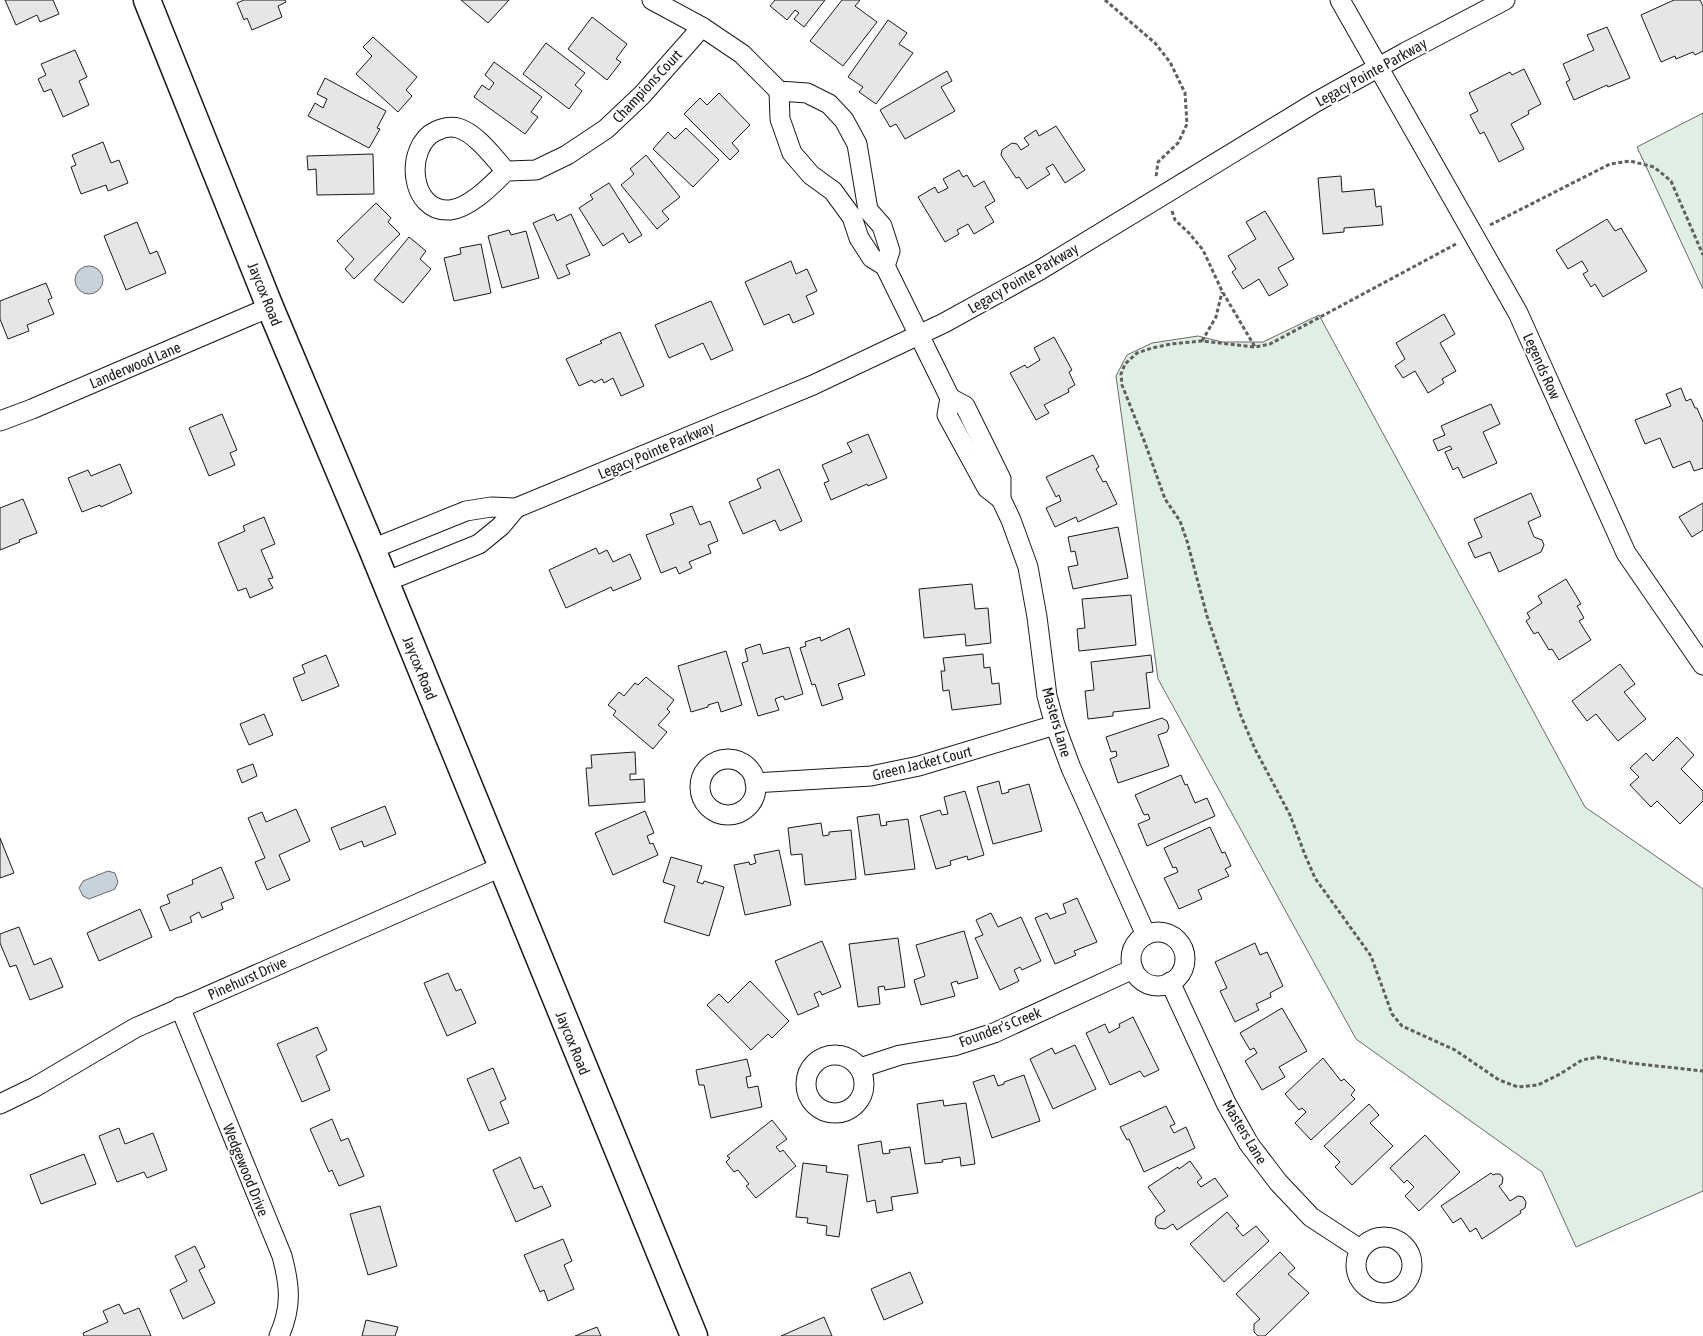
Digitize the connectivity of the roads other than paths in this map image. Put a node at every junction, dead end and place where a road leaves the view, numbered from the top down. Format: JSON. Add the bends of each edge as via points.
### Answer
{"nodes":[{"id":1,"x":147,"y":0,"type":"edge"},
{"id":2,"x":652,"y":0,"type":"edge"},
{"id":3,"x":1340,"y":0,"type":"edge"},
{"id":4,"x":1505,"y":0,"type":"edge"},
{"id":5,"x":702,"y":27,"type":"junction"},
{"id":6,"x":1379,"y":67,"type":"junction"},
{"id":7,"x":779,"y":91,"type":"junction"},
{"id":8,"x":506,"y":171,"type":"junction"},
{"id":9,"x":860,"y":214,"type":"junction"},
{"id":10,"x":885,"y":266,"type":"junction"},
{"id":11,"x":270,"y":306,"type":"junction"},
{"id":12,"x":919,"y":336,"type":"junction"},
{"id":13,"x":0,"y":421,"type":"edge"},
{"id":14,"x":516,"y":508,"type":"junction"},
{"id":15,"x":372,"y":549,"type":"junction"},
{"id":16,"x":385,"y":582,"type":"junction"},
{"id":17,"x":1703,"y":665,"type":"edge"},
{"id":18,"x":1055,"y":725,"type":"junction"},
{"id":19,"x":755,"y":783,"type":"dead end"},
{"id":20,"x":501,"y":867,"type":"junction"},
{"id":21,"x":1146,"y":935,"type":"junction"},
{"id":22,"x":1133,"y":969,"type":"junction"},
{"id":23,"x":1170,"y":982,"type":"junction"},
{"id":24,"x":180,"y":1007,"type":"junction"},
{"id":25,"x":860,"y":1068,"type":"dead end"},
{"id":26,"x":0,"y":1104,"type":"edge"},
{"id":27,"x":1360,"y":1249,"type":"dead end"},
{"id":28,"x":279,"y":1336,"type":"edge"},
{"id":29,"x":694,"y":1336,"type":"edge"}],
"edges":[{"from":1,"to":11,"type":"street","name":"Jaycox Road"},
{"from":2,"to":5,"type":"street"},
{"from":3,"to":6,"type":"street","name":"Legends Row"},
{"from":4,"to":6,"type":"street","name":"Legacy Pointe Parkway"},
{"from":5,"to":7,"type":"street","via":[[742,54]]},
{"from":5,"to":8,"type":"street","name":"Champions Court","via":[[642,95],[606,129],[567,155],[536,170]]},
{"from":6,"to":12,"type":"street","name":"Legacy Pointe Parkway","via":[[1040,270]]},
{"from":6,"to":17,"type":"street","name":"Legends Row","via":[[1518,313],[1626,553]]},
{"from":7,"to":9,"type":"street","via":[[780,118],[792,152],[811,175]]},
{"from":7,"to":9,"type":"street","via":[[807,93],[828,104],[844,120],[857,144]]},
{"from":8,"to":8,"type":"street","via":[[482,145],[458,127],[442,128],[428,135],[415,160],[414,174],[426,200],[438,208],[451,210],[482,194]]},
{"from":9,"to":10,"type":"street","via":[[859,238],[872,258]]},
{"from":9,"to":10,"type":"street","via":[[882,226],[890,251]]},
{"from":10,"to":12,"type":"street","name":"Masters Lane"},
{"from":11,"to":13,"type":"street","name":"Landerwood Lane"},
{"from":11,"to":15,"type":"street","name":"Jaycox Road"},
{"from":12,"to":14,"type":"street","name":"Legacy Pointe Parkway","via":[[813,385]]},
{"from":12,"to":18,"type":"street","name":"Masters Lane","via":[[950,398],[965,406],[975,446],[1001,479],[1001,499],[1012,520],[1028,568],[1047,696]]},
{"from":14,"to":15,"type":"street","name":"Legacy Pointe Parkway","via":[[466,511]]},
{"from":14,"to":16,"type":"street","name":"Legacy Pointe Parkway","via":[[502,526],[479,544]]},
{"from":15,"to":16,"type":"street","name":"Jaycox Road"},
{"from":16,"to":20,"type":"street","name":"Jaycox Road"},
{"from":18,"to":19,"type":"street","name":"Green Jacket Court","via":[[919,766],[872,776]]},
{"from":18,"to":21,"type":"street","name":"Masters Lane"},
{"from":20,"to":24,"type":"street","name":"Pinehurst Drive"},
{"from":20,"to":29,"type":"street","name":"Jaycox Road"},
{"from":21,"to":22,"type":"street","via":[[1134,946]]},
{"from":21,"to":23,"type":"street","via":[[1164,933],[1180,942],[1185,960],[1183,969]]},
{"from":22,"to":23,"type":"street","via":[[1145,982],[1153,985],[1162,986]]},
{"from":22,"to":25,"type":"street","name":"Founder's Creek","via":[[994,1033]]},
{"from":23,"to":27,"type":"street","name":"Masters Lane","via":[[1226,1103],[1249,1144],[1311,1217]]},
{"from":24,"to":26,"type":"street","name":"Pinehurst Drive","via":[[135,1028]]},
{"from":24,"to":28,"type":"street","name":"Wedgewood Drive","via":[[282,1256],[289,1297],[285,1323]]}]}
